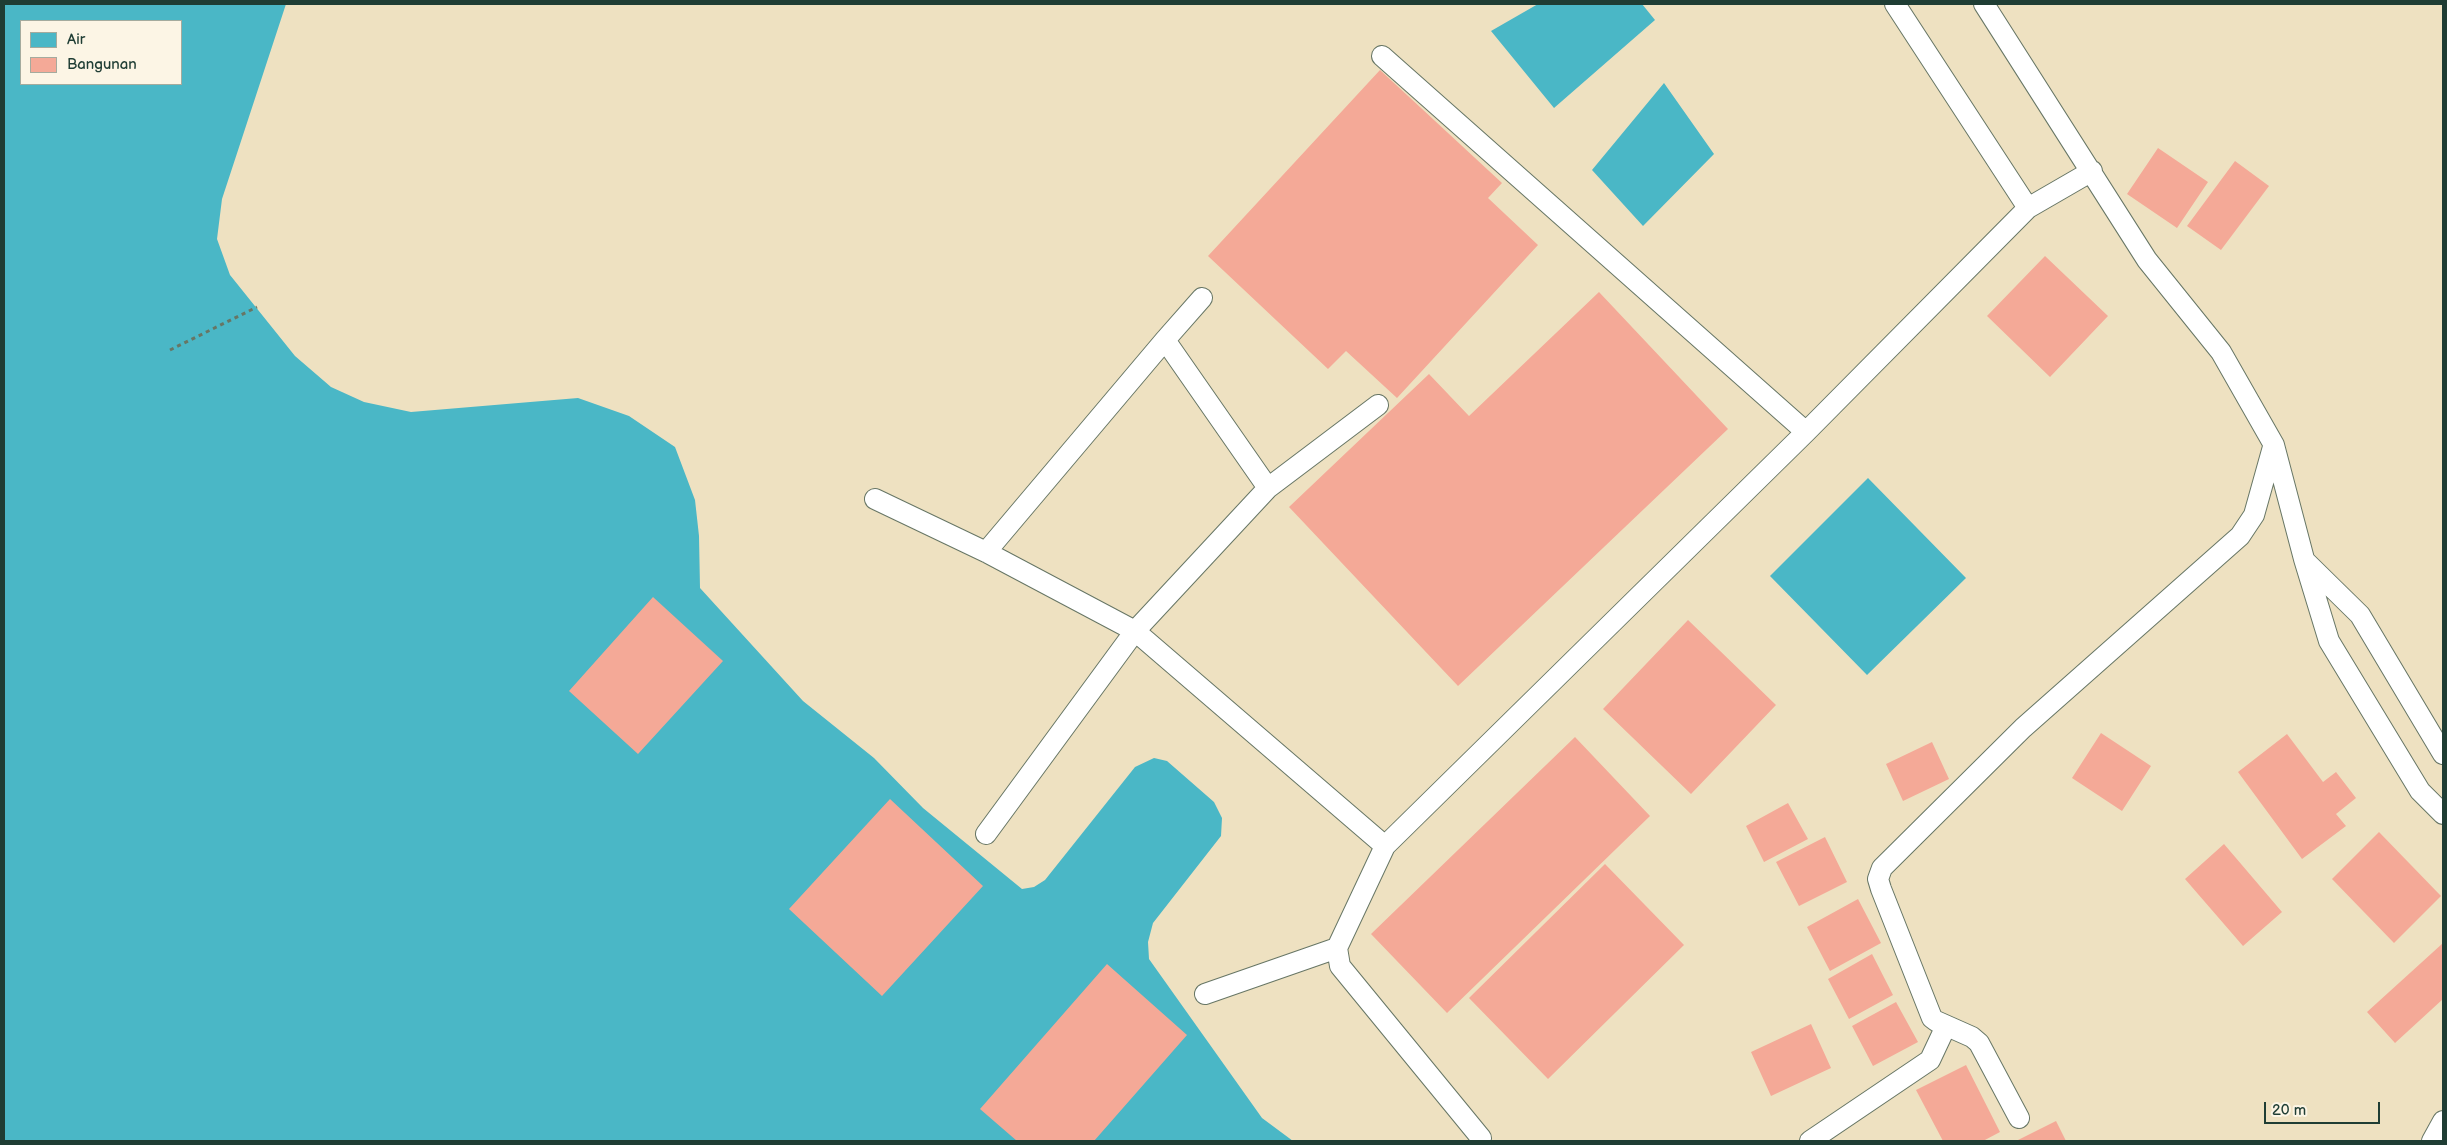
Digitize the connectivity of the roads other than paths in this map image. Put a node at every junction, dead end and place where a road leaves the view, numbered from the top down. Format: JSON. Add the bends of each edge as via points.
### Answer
{"nodes":[{"id":1,"x":1895,"y":4,"type":"edge"},
{"id":2,"x":1984,"y":4,"type":"edge"},
{"id":3,"x":1382,"y":56,"type":"dead end"},
{"id":4,"x":2092,"y":171,"type":"junction"},
{"id":5,"x":2028,"y":208,"type":"junction"},
{"id":6,"x":1202,"y":298,"type":"dead end"},
{"id":7,"x":1165,"y":340,"type":"junction"},
{"id":8,"x":1378,"y":405,"type":"dead end"},
{"id":9,"x":1806,"y":432,"type":"junction"},
{"id":10,"x":2274,"y":445,"type":"junction"},
{"id":11,"x":1268,"y":488,"type":"junction"},
{"id":12,"x":875,"y":499,"type":"dead end"},
{"id":13,"x":986,"y":552,"type":"junction"},
{"id":14,"x":2304,"y":559,"type":"junction"},
{"id":15,"x":1135,"y":631,"type":"junction"},
{"id":16,"x":2443,"y":754,"type":"edge"},
{"id":17,"x":2443,"y":814,"type":"edge"},
{"id":18,"x":986,"y":834,"type":"dead end"},
{"id":19,"x":1385,"y":846,"type":"junction"},
{"id":20,"x":1336,"y":948,"type":"junction"},
{"id":21,"x":1205,"y":994,"type":"dead end"},
{"id":22,"x":1946,"y":1026,"type":"junction"},
{"id":23,"x":2019,"y":1118,"type":"dead end"},
{"id":24,"x":2443,"y":1121,"type":"edge"},
{"id":25,"x":1481,"y":1138,"type":"dead end"},
{"id":26,"x":1810,"y":1141,"type":"edge"},
{"id":27,"x":2432,"y":1141,"type":"edge"}],
"edges":[{"from":1,"to":5,"type":"lane"},
{"from":2,"to":4,"type":"lane"},
{"from":3,"to":9,"type":"lane"},
{"from":4,"to":5,"type":"lane"},
{"from":4,"to":10,"type":"lane","via":[[2147,260],[2221,352]]},
{"from":5,"to":9,"type":"lane"},
{"from":6,"to":7,"type":"lane"},
{"from":7,"to":11,"type":"lane"},
{"from":7,"to":13,"type":"lane"},
{"from":8,"to":11,"type":"lane"},
{"from":9,"to":19,"type":"lane"},
{"from":10,"to":14,"type":"lane"},
{"from":10,"to":22,"type":"lane","via":[[2254,516],[2240,536],[2023,728],[1882,868],[1878,879],[1881,889],[1932,1018]]},
{"from":11,"to":15,"type":"lane"},
{"from":12,"to":13,"type":"lane"},
{"from":13,"to":15,"type":"lane"},
{"from":14,"to":16,"type":"lane","via":[[2360,615]]},
{"from":14,"to":17,"type":"lane","via":[[2329,641],[2420,791]]},
{"from":15,"to":18,"type":"lane"},
{"from":15,"to":19,"type":"lane"},
{"from":19,"to":20,"type":"lane"},
{"from":20,"to":21,"type":"lane"},
{"from":20,"to":25,"type":"lane","via":[[1340,966]]},
{"from":22,"to":23,"type":"lane","via":[[1979,1043]]},
{"from":22,"to":26,"type":"lane","via":[[1930,1060]]},
{"from":24,"to":27,"type":"lane"}]}
